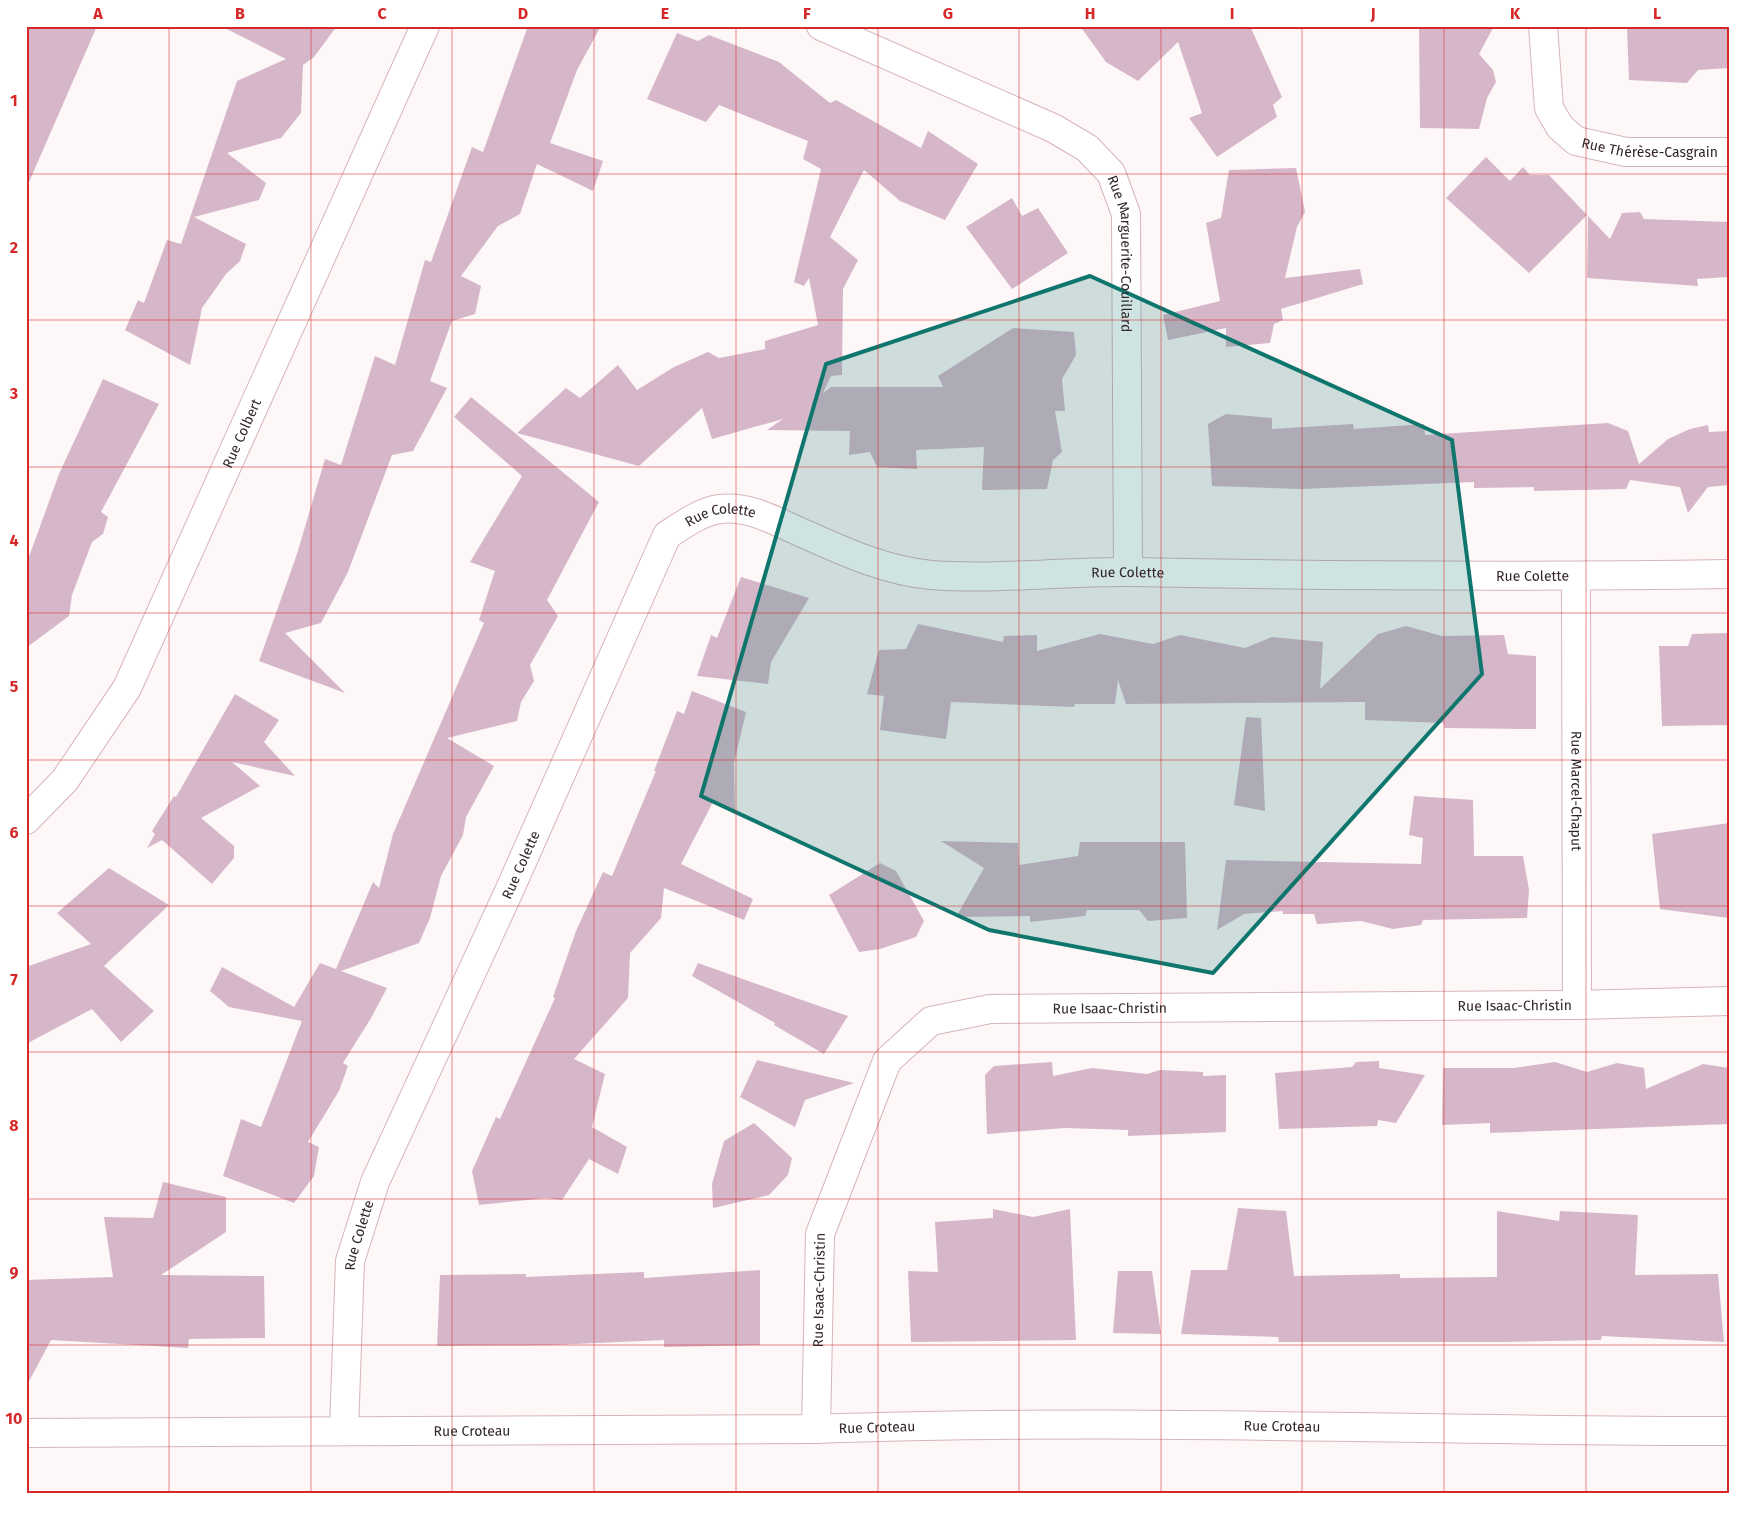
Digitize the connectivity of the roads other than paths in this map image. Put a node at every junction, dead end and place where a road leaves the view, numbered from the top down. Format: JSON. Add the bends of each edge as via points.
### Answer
{"nodes":[{"id":1,"x":425,"y":26,"type":"edge"},
{"id":2,"x":822,"y":26,"type":"edge"},
{"id":3,"x":1543,"y":26,"type":"edge"},
{"id":4,"x":1729,"y":152,"type":"edge"},
{"id":5,"x":1128,"y":572,"type":"junction"},
{"id":6,"x":1729,"y":574,"type":"edge"},
{"id":7,"x":1576,"y":576,"type":"junction"},
{"id":8,"x":26,"y":820,"type":"edge"},
{"id":9,"x":1729,"y":1001,"type":"edge"},
{"id":10,"x":1577,"y":1005,"type":"junction"},
{"id":11,"x":816,"y":1429,"type":"junction"},
{"id":12,"x":344,"y":1430,"type":"junction"},
{"id":13,"x":1729,"y":1431,"type":"edge"},
{"id":14,"x":26,"y":1433,"type":"edge"}],
"edges":[{"from":1,"to":8,"type":"street","name":"Rue Colbert","via":[[126,688],[66,780]]},
{"from":2,"to":5,"type":"street","name":"Rue Marguerite-Couillard","via":[[1054,128],[1087,148],[1111,173],[1126,214]]},
{"from":3,"to":4,"type":"street","name":"Rue Thérèse-Casgrain","via":[[1549,108],[1560,127],[1576,141],[1626,152]]},
{"from":5,"to":7,"type":"street","name":"Rue Colette"},
{"from":5,"to":12,"type":"street","name":"Rue Colette","via":[[1046,576],[940,575],[890,569],[751,511],[719,509],[689,521],[667,535],[510,889],[375,1182],[350,1261]]},
{"from":6,"to":7,"type":"street","name":"Rue Colette"},
{"from":7,"to":10,"type":"street","name":"Rue Marcel-Chaput"},
{"from":9,"to":10,"type":"street","name":"Rue Isaac-Christin"},
{"from":10,"to":11,"type":"street","name":"Rue Isaac-Christin","via":[[990,1009],[931,1021],[887,1062],[820,1234]]},
{"from":11,"to":12,"type":"street","name":"Rue Croteau"},
{"from":11,"to":13,"type":"street","name":"Rue Croteau","via":[[1268,1426]]},
{"from":12,"to":14,"type":"street","name":"Rue Croteau"}]}
